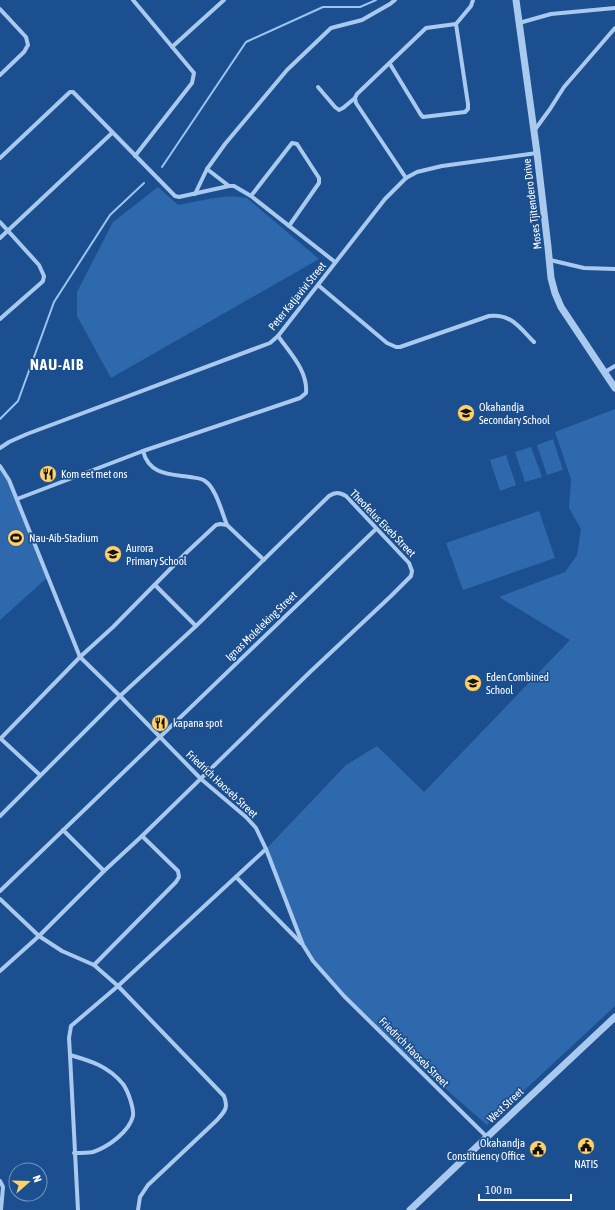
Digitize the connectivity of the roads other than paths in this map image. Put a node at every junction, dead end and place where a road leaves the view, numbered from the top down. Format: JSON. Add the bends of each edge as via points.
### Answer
{"nodes":[{"id":1,"x":224,"y":0,"type":"edge"},
{"id":2,"x":395,"y":0,"type":"edge"},
{"id":3,"x":472,"y":0,"type":"edge"},
{"id":4,"x":516,"y":0,"type":"edge"},
{"id":5,"x":137,"y":1,"type":"edge"},
{"id":6,"x":615,"y":8,"type":"edge"},
{"id":7,"x":0,"y":9,"type":"edge"},
{"id":8,"x":456,"y":24,"type":"junction"},
{"id":9,"x":519,"y":24,"type":"junction"},
{"id":10,"x":615,"y":28,"type":"edge"},
{"id":11,"x":172,"y":47,"type":"junction"},
{"id":12,"x":390,"y":64,"type":"junction"},
{"id":13,"x":0,"y":76,"type":"edge"},
{"id":14,"x":318,"y":87,"type":"dead end"},
{"id":15,"x":355,"y":98,"type":"junction"},
{"id":16,"x":534,"y":131,"type":"junction"},
{"id":17,"x":112,"y":133,"type":"junction"},
{"id":18,"x":537,"y":153,"type":"junction"},
{"id":19,"x":135,"y":156,"type":"junction"},
{"id":20,"x":1,"y":157,"type":"edge"},
{"id":21,"x":207,"y":169,"type":"junction"},
{"id":22,"x":406,"y":178,"type":"junction"},
{"id":23,"x":228,"y":186,"type":"junction"},
{"id":24,"x":195,"y":194,"type":"junction"},
{"id":25,"x":251,"y":196,"type":"junction"},
{"id":26,"x":0,"y":222,"type":"edge"},
{"id":27,"x":289,"y":226,"type":"junction"},
{"id":28,"x":8,"y":230,"type":"junction"},
{"id":29,"x":0,"y":238,"type":"edge"},
{"id":30,"x":550,"y":260,"type":"junction"},
{"id":31,"x":335,"y":262,"type":"junction"},
{"id":32,"x":615,"y":269,"type":"edge"},
{"id":33,"x":318,"y":285,"type":"junction"},
{"id":34,"x":0,"y":319,"type":"edge"},
{"id":35,"x":278,"y":336,"type":"junction"},
{"id":36,"x":534,"y":342,"type":"dead end"},
{"id":37,"x":615,"y":366,"type":"edge"},
{"id":38,"x":605,"y":372,"type":"junction"},
{"id":39,"x":615,"y":388,"type":"edge"},
{"id":40,"x":0,"y":448,"type":"edge"},
{"id":41,"x":143,"y":451,"type":"junction"},
{"id":42,"x":0,"y":466,"type":"edge"},
{"id":43,"x":17,"y":499,"type":"junction"},
{"id":44,"x":227,"y":525,"type":"junction"},
{"id":45,"x":376,"y":528,"type":"junction"},
{"id":46,"x":264,"y":560,"type":"junction"},
{"id":47,"x":155,"y":585,"type":"junction"},
{"id":48,"x":196,"y":626,"type":"junction"},
{"id":49,"x":80,"y":657,"type":"junction"},
{"id":50,"x":120,"y":696,"type":"junction"},
{"id":51,"x":159,"y":737,"type":"junction"},
{"id":52,"x":0,"y":739,"type":"edge"},
{"id":53,"x":40,"y":775,"type":"junction"},
{"id":54,"x":201,"y":779,"type":"junction"},
{"id":55,"x":0,"y":816,"type":"edge"},
{"id":56,"x":63,"y":830,"type":"junction"},
{"id":57,"x":142,"y":836,"type":"junction"},
{"id":58,"x":266,"y":849,"type":"junction"},
{"id":59,"x":104,"y":871,"type":"junction"},
{"id":60,"x":236,"y":877,"type":"junction"},
{"id":61,"x":0,"y":891,"type":"edge"},
{"id":62,"x":0,"y":899,"type":"edge"},
{"id":63,"x":39,"y":936,"type":"junction"},
{"id":64,"x":303,"y":945,"type":"junction"},
{"id":65,"x":94,"y":965,"type":"junction"},
{"id":66,"x":0,"y":971,"type":"edge"},
{"id":67,"x":118,"y":986,"type":"junction"},
{"id":68,"x":615,"y":1017,"type":"edge"},
{"id":69,"x":70,"y":1055,"type":"junction"},
{"id":70,"x":487,"y":1137,"type":"junction"},
{"id":71,"x":74,"y":1153,"type":"junction"},
{"id":72,"x":0,"y":1181,"type":"edge"},
{"id":73,"x":1,"y":1210,"type":"edge"},
{"id":74,"x":78,"y":1210,"type":"edge"},
{"id":75,"x":138,"y":1210,"type":"edge"},
{"id":76,"x":410,"y":1210,"type":"edge"}],
"edges":[{"from":1,"to":11,"type":"street"},
{"from":2,"to":21,"type":"street","via":[[362,20],[331,28],[287,70]]},
{"from":3,"to":8,"type":"street","via":[[471,6]]},
{"from":4,"to":9,"type":"street","name":"Moses Tjitendero Drive"},
{"from":5,"to":11,"type":"street"},
{"from":6,"to":9,"type":"street","via":[[551,14]]},
{"from":7,"to":13,"type":"street","via":[[26,37],[28,45]]},
{"from":8,"to":12,"type":"street","via":[[426,28]]},
{"from":8,"to":12,"type":"street","via":[[468,104],[465,112],[421,115]]},
{"from":9,"to":16,"type":"street","name":"Moses Tjitendero Drive"},
{"from":10,"to":16,"type":"street","via":[[564,87]]},
{"from":11,"to":19,"type":"street","via":[[194,73],[192,83]]},
{"from":12,"to":15,"type":"street"},
{"from":14,"to":15,"type":"street","via":[[339,110]]},
{"from":15,"to":22,"type":"street"},
{"from":16,"to":18,"type":"street","name":"Moses Tjitendero Drive"},
{"from":17,"to":19,"type":"street"},
{"from":17,"to":20,"type":"street","via":[[74,93],[70,92]]},
{"from":17,"to":28,"type":"street"},
{"from":18,"to":22,"type":"street","name":"Peter Katjavivi Street","via":[[442,166],[417,172]]},
{"from":18,"to":30,"type":"street","name":"Moses Tjitendero Drive"},
{"from":19,"to":24,"type":"street","via":[[175,196],[179,198]]},
{"from":21,"to":23,"type":"street"},
{"from":21,"to":24,"type":"street"},
{"from":22,"to":31,"type":"street","name":"Peter Katjavivi Street","via":[[385,198]]},
{"from":23,"to":24,"type":"street"},
{"from":23,"to":25,"type":"street","via":[[234,186]]},
{"from":25,"to":27,"type":"street"},
{"from":25,"to":27,"type":"street","via":[[292,143],[297,144],[320,180]]},
{"from":26,"to":28,"type":"street"},
{"from":27,"to":31,"type":"street"},
{"from":28,"to":29,"type":"street"},
{"from":28,"to":34,"type":"street","via":[[39,265],[44,276],[43,281]]},
{"from":30,"to":32,"type":"street","via":[[584,268]]},
{"from":30,"to":38,"type":"street","name":"Moses Tjitendero Drive","via":[[551,278],[561,307]]},
{"from":31,"to":33,"type":"street","name":"Peter Katjavivi Street"},
{"from":33,"to":35,"type":"street","name":"Peter Katjavivi Street"},
{"from":33,"to":36,"type":"street","via":[[396,347],[495,315],[515,322]]},
{"from":35,"to":40,"type":"street","name":"Peter Katjavivi Street","via":[[259,348],[27,434]]},
{"from":35,"to":41,"type":"street","via":[[304,375],[306,393],[300,398]]},
{"from":37,"to":38,"type":"street"},
{"from":38,"to":39,"type":"street","name":"Moses Tjitendero Drive"},
{"from":41,"to":43,"type":"street"},
{"from":41,"to":44,"type":"street","via":[[151,465],[162,473],[198,478],[209,485]]},
{"from":42,"to":43,"type":"street","name":"Friedrich Haoseb Street"},
{"from":43,"to":49,"type":"street","name":"Friedrich Haoseb Street"},
{"from":44,"to":46,"type":"street"},
{"from":44,"to":47,"type":"street","via":[[216,525]]},
{"from":45,"to":46,"type":"street","name":"Theofelus Eiseb Street","via":[[346,496],[340,492],[333,493]]},
{"from":45,"to":51,"type":"street","name":"Ignas Moleleking Street"},
{"from":45,"to":54,"type":"street","name":"Theofelus Eiseb Street","via":[[409,563],[411,576]]},
{"from":46,"to":48,"type":"street","name":"Theofelus Eiseb Street"},
{"from":47,"to":48,"type":"street"},
{"from":47,"to":49,"type":"street"},
{"from":48,"to":50,"type":"street","name":"Theofelus Eiseb Street"},
{"from":49,"to":50,"type":"street","name":"Friedrich Haoseb Street"},
{"from":49,"to":52,"type":"street"},
{"from":50,"to":51,"type":"street","name":"Friedrich Haoseb Street"},
{"from":50,"to":53,"type":"street","name":"Theofelus Eiseb Street"},
{"from":51,"to":54,"type":"street","name":"Friedrich Haoseb Street"},
{"from":51,"to":56,"type":"street","name":"Ignas Moleleking Street"},
{"from":52,"to":53,"type":"street"},
{"from":53,"to":55,"type":"street","name":"Theofelus Eiseb Street"},
{"from":54,"to":57,"type":"street"},
{"from":54,"to":58,"type":"street","name":"Friedrich Haoseb Street","via":[[246,817],[256,828]]},
{"from":56,"to":59,"type":"street"},
{"from":56,"to":61,"type":"street","name":"Ignas Moleleking Street"},
{"from":57,"to":59,"type":"street"},
{"from":57,"to":65,"type":"street","via":[[178,871],[179,876]]},
{"from":58,"to":60,"type":"street"},
{"from":58,"to":64,"type":"street","name":"Friedrich Haoseb Street"},
{"from":59,"to":63,"type":"street"},
{"from":60,"to":64,"type":"street"},
{"from":60,"to":67,"type":"street"},
{"from":62,"to":63,"type":"street"},
{"from":63,"to":65,"type":"street","via":[[62,951]]},
{"from":63,"to":66,"type":"street"},
{"from":64,"to":70,"type":"street","name":"Friedrich Haoseb Street","via":[[312,961],[344,996]]},
{"from":65,"to":67,"type":"street"},
{"from":67,"to":69,"type":"street","via":[[71,1026]]},
{"from":67,"to":75,"type":"street","via":[[224,1096],[227,1103],[226,1110],[216,1121],[148,1185],[140,1197]]},
{"from":68,"to":70,"type":"street","name":"West Street"},
{"from":69,"to":71,"type":"street"},
{"from":69,"to":71,"type":"street","via":[[96,1062],[115,1076],[124,1085],[131,1100],[133,1116],[126,1130],[108,1145],[92,1152]]},
{"from":70,"to":76,"type":"street","name":"West Street"},
{"from":71,"to":74,"type":"street"},
{"from":72,"to":73,"type":"street","via":[[3,1187]]}]}
